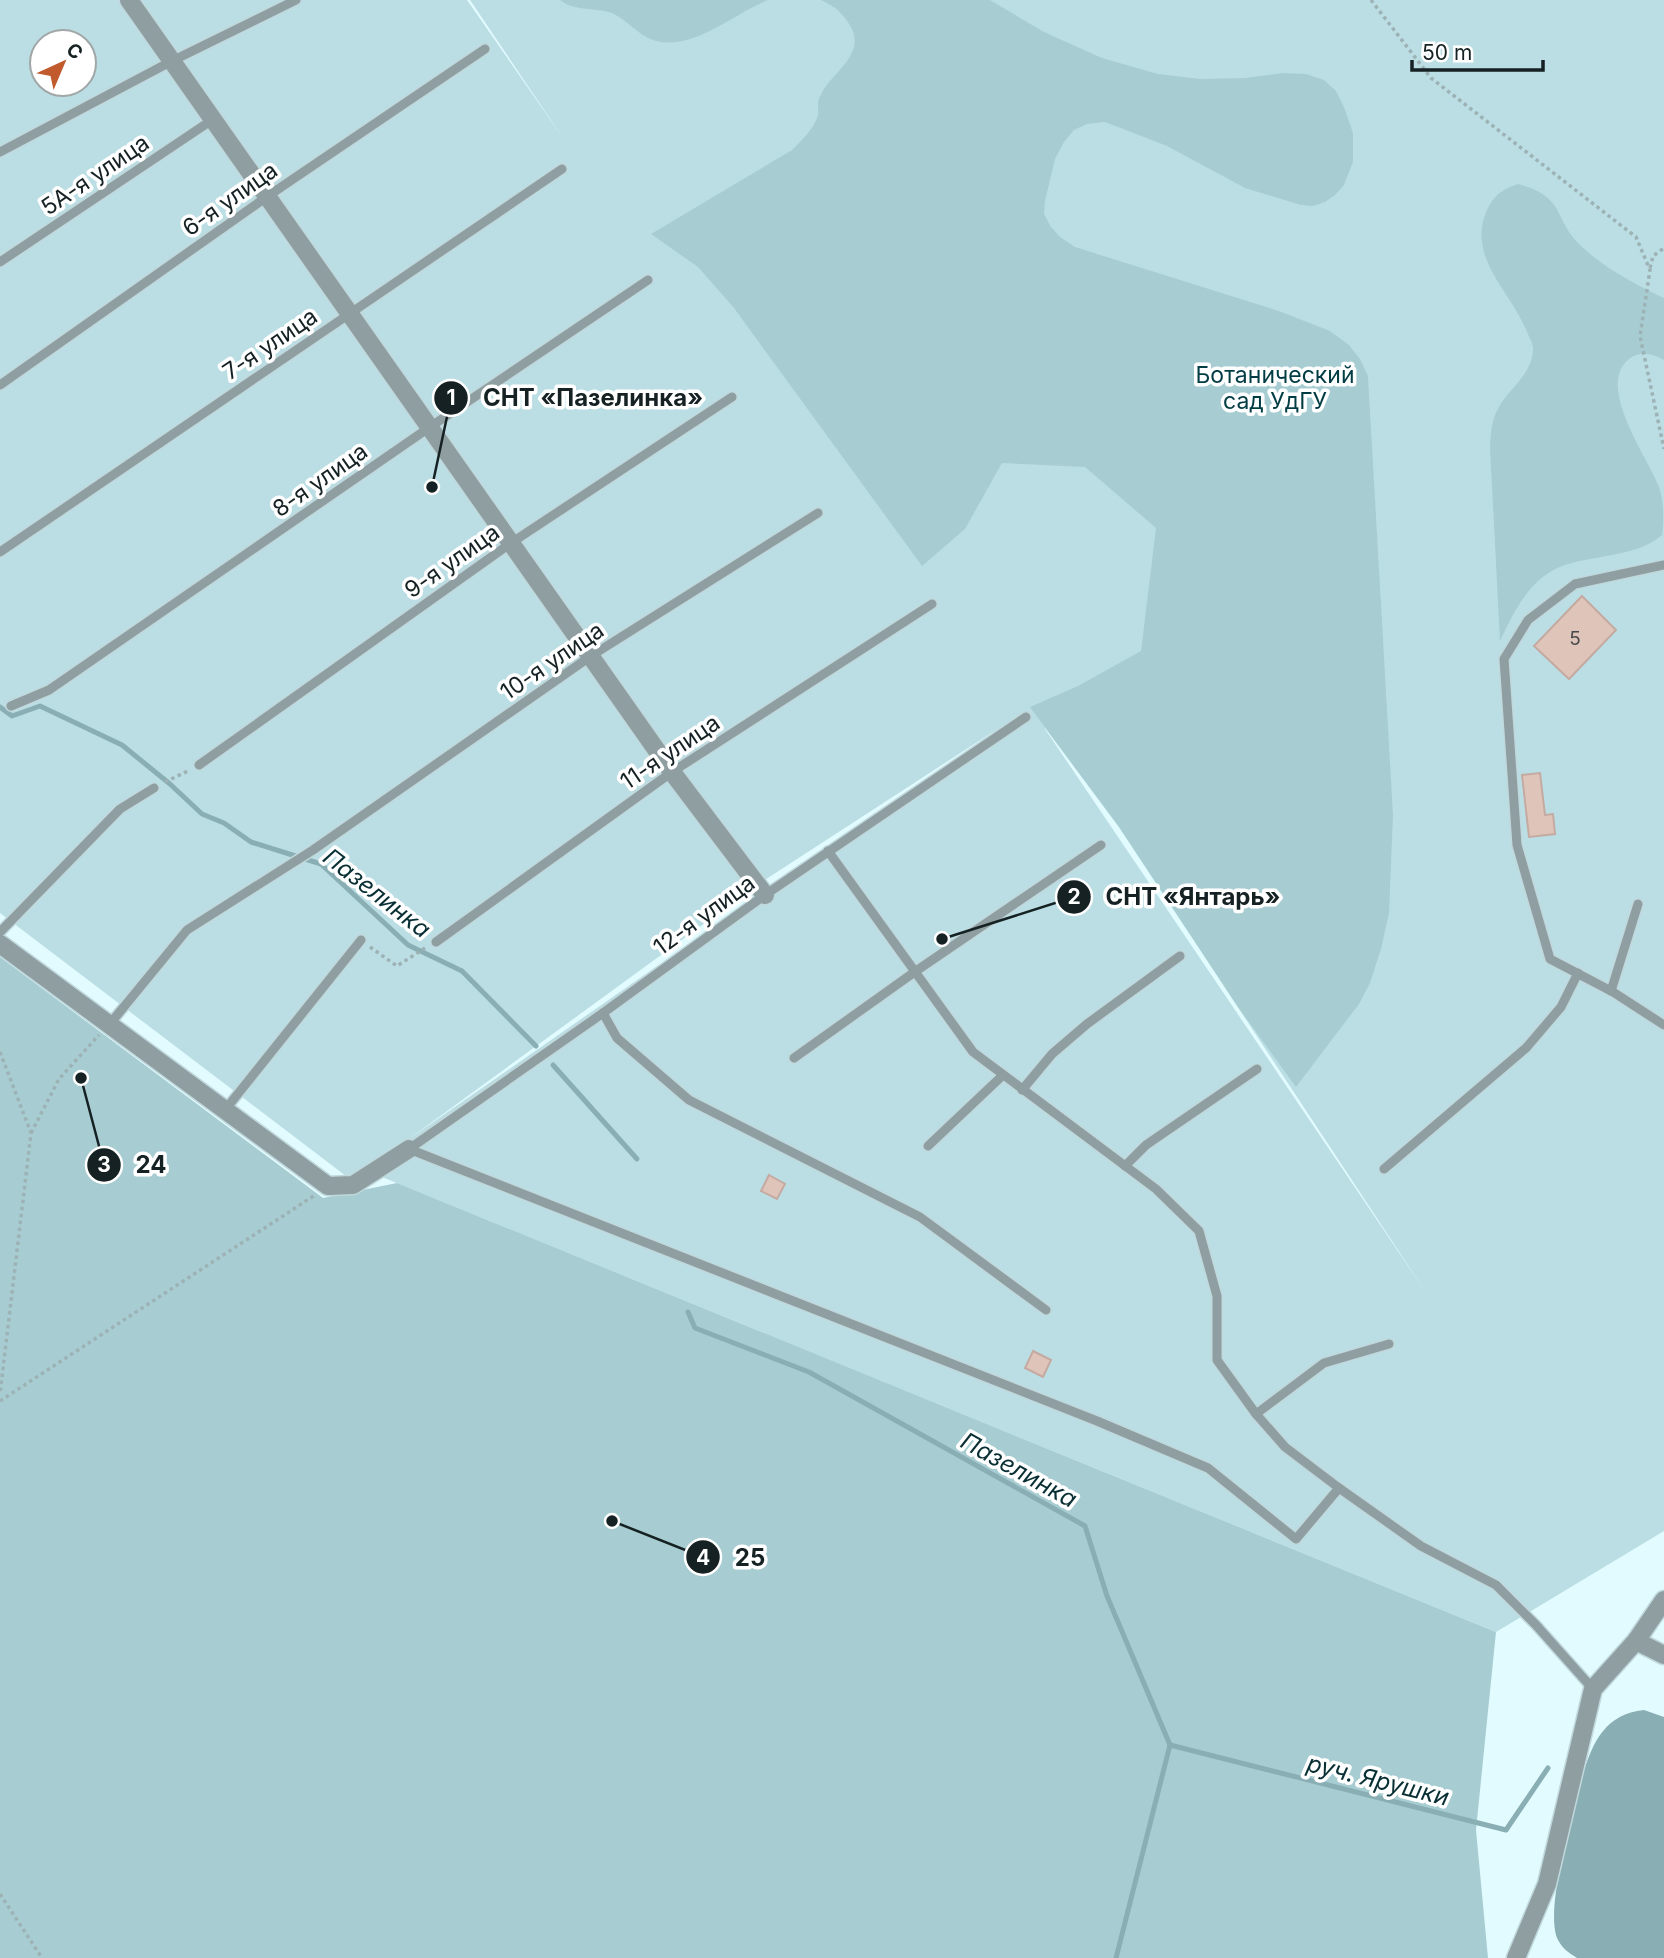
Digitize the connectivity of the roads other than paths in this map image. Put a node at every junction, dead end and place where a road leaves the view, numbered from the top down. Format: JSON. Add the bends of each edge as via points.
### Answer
{"nodes":[{"id":1,"x":129,"y":0,"type":"edge"},
{"id":2,"x":296,"y":0,"type":"edge"},
{"id":3,"x":485,"y":49,"type":"dead end"},
{"id":4,"x":172,"y":61,"type":"junction"},
{"id":5,"x":212,"y":120,"type":"junction"},
{"id":6,"x":0,"y":152,"type":"edge"},
{"id":7,"x":562,"y":169,"type":"dead end"},
{"id":8,"x":268,"y":196,"type":"junction"},
{"id":9,"x":0,"y":262,"type":"edge"},
{"id":10,"x":648,"y":280,"type":"dead end"},
{"id":11,"x":349,"y":313,"type":"junction"},
{"id":12,"x":0,"y":385,"type":"edge"},
{"id":13,"x":732,"y":397,"type":"dead end"},
{"id":14,"x":430,"y":427,"type":"junction"},
{"id":15,"x":818,"y":513,"type":"dead end"},
{"id":16,"x":511,"y":542,"type":"junction"},
{"id":17,"x":0,"y":552,"type":"edge"},
{"id":18,"x":1664,"y":565,"type":"edge"},
{"id":19,"x":932,"y":604,"type":"dead end"},
{"id":20,"x":591,"y":656,"type":"junction"},
{"id":21,"x":11,"y":706,"type":"dead end"},
{"id":22,"x":1026,"y":718,"type":"dead end"},
{"id":23,"x":199,"y":765,"type":"dead end"},
{"id":24,"x":672,"y":772,"type":"junction"},
{"id":25,"x":154,"y":788,"type":"dead end"},
{"id":26,"x":1101,"y":845,"type":"dead end"},
{"id":27,"x":828,"y":850,"type":"junction"},
{"id":28,"x":765,"y":895,"type":"junction"},
{"id":29,"x":1638,"y":904,"type":"dead end"},
{"id":30,"x":0,"y":932,"type":"edge"},
{"id":31,"x":361,"y":940,"type":"road end"},
{"id":32,"x":436,"y":942,"type":"dead end"},
{"id":33,"x":0,"y":944,"type":"edge"},
{"id":34,"x":1180,"y":956,"type":"dead end"},
{"id":35,"x":916,"y":971,"type":"junction"},
{"id":36,"x":1578,"y":973,"type":"junction"},
{"id":37,"x":1611,"y":991,"type":"junction"},
{"id":38,"x":603,"y":1013,"type":"junction"},
{"id":39,"x":1663,"y":1022,"type":"edge"},
{"id":40,"x":109,"y":1025,"type":"junction"},
{"id":41,"x":794,"y":1058,"type":"dead end"},
{"id":42,"x":1257,"y":1069,"type":"dead end"},
{"id":43,"x":1002,"y":1076,"type":"junction"},
{"id":44,"x":1022,"y":1090,"type":"junction"},
{"id":45,"x":225,"y":1110,"type":"junction"},
{"id":46,"x":928,"y":1146,"type":"dead end"},
{"id":47,"x":409,"y":1149,"type":"junction"},
{"id":48,"x":1125,"y":1166,"type":"junction"},
{"id":49,"x":1384,"y":1169,"type":"dead end"},
{"id":50,"x":1046,"y":1310,"type":"dead end"},
{"id":51,"x":1389,"y":1344,"type":"dead end"},
{"id":52,"x":1256,"y":1414,"type":"junction"},
{"id":53,"x":1339,"y":1488,"type":"junction"},
{"id":54,"x":1664,"y":1600,"type":"edge"},
{"id":55,"x":1636,"y":1641,"type":"junction"},
{"id":56,"x":1664,"y":1655,"type":"edge"},
{"id":57,"x":1594,"y":1689,"type":"junction"},
{"id":58,"x":1516,"y":1958,"type":"edge"}],
"edges":[{"from":1,"to":4,"type":"street"},
{"from":2,"to":4,"type":"lane"},
{"from":3,"to":8,"type":"lane","name":"6-я улица"},
{"from":4,"to":5,"type":"street"},
{"from":4,"to":6,"type":"lane"},
{"from":5,"to":8,"type":"street"},
{"from":5,"to":9,"type":"lane","name":"5А-я улица"},
{"from":7,"to":11,"type":"lane","name":"7-я улица"},
{"from":8,"to":11,"type":"street"},
{"from":8,"to":12,"type":"lane","name":"6-я улица"},
{"from":10,"to":14,"type":"lane","name":"8-я улица"},
{"from":11,"to":14,"type":"street"},
{"from":11,"to":17,"type":"lane","name":"7-я улица"},
{"from":13,"to":16,"type":"lane","name":"9-я улица"},
{"from":14,"to":16,"type":"street"},
{"from":14,"to":21,"type":"lane","name":"8-я улица","via":[[50,690]]},
{"from":15,"to":20,"type":"lane","name":"10-я улица"},
{"from":16,"to":20,"type":"street"},
{"from":16,"to":23,"type":"lane","name":"9-я улица"},
{"from":18,"to":36,"type":"lane","via":[[1575,583],[1528,620],[1504,659],[1517,845],[1550,959]]},
{"from":19,"to":24,"type":"lane","name":"11-я улица"},
{"from":20,"to":24,"type":"street"},
{"from":20,"to":40,"type":"lane","name":"10-я улица","via":[[313,850],[187,930]]},
{"from":22,"to":27,"type":"lane","name":"12-я улица"},
{"from":24,"to":28,"type":"street"},
{"from":24,"to":32,"type":"lane","name":"11-я улица"},
{"from":25,"to":30,"type":"lane","via":[[120,809]]},
{"from":26,"to":35,"type":"lane"},
{"from":27,"to":28,"type":"lane","name":"12-я улица"},
{"from":27,"to":35,"type":"lane"},
{"from":28,"to":38,"type":"lane","name":"12-я улица"},
{"from":29,"to":37,"type":"lane"},
{"from":31,"to":45,"type":"lane"},
{"from":33,"to":40,"type":"street"},
{"from":34,"to":44,"type":"lane","via":[[1078,1031]]},
{"from":35,"to":41,"type":"lane"},
{"from":35,"to":43,"type":"lane","via":[[973,1052]]},
{"from":36,"to":37,"type":"lane"},
{"from":36,"to":49,"type":"lane","via":[[1562,1007],[1526,1048]]},
{"from":37,"to":39,"type":"lane"},
{"from":38,"to":47,"type":"lane","name":"12-я улица"},
{"from":38,"to":50,"type":"lane","via":[[617,1038],[689,1100],[920,1217]]},
{"from":40,"to":45,"type":"street"},
{"from":42,"to":48,"type":"lane","via":[[1146,1145]]},
{"from":43,"to":44,"type":"lane"},
{"from":43,"to":46,"type":"lane"},
{"from":44,"to":48,"type":"lane"},
{"from":45,"to":47,"type":"street","via":[[328,1186],[353,1185]]},
{"from":47,"to":53,"type":"lane","via":[[1208,1468],[1296,1539]]},
{"from":48,"to":52,"type":"lane","via":[[1199,1231],[1217,1296],[1217,1360]]},
{"from":51,"to":52,"type":"lane","via":[[1324,1363]]},
{"from":52,"to":53,"type":"lane","via":[[1285,1447]]},
{"from":53,"to":57,"type":"lane","via":[[1421,1546],[1496,1585]]},
{"from":54,"to":55,"type":"street"},
{"from":55,"to":56,"type":"street"},
{"from":55,"to":57,"type":"street"},
{"from":57,"to":58,"type":"street","via":[[1546,1884]]}]}
